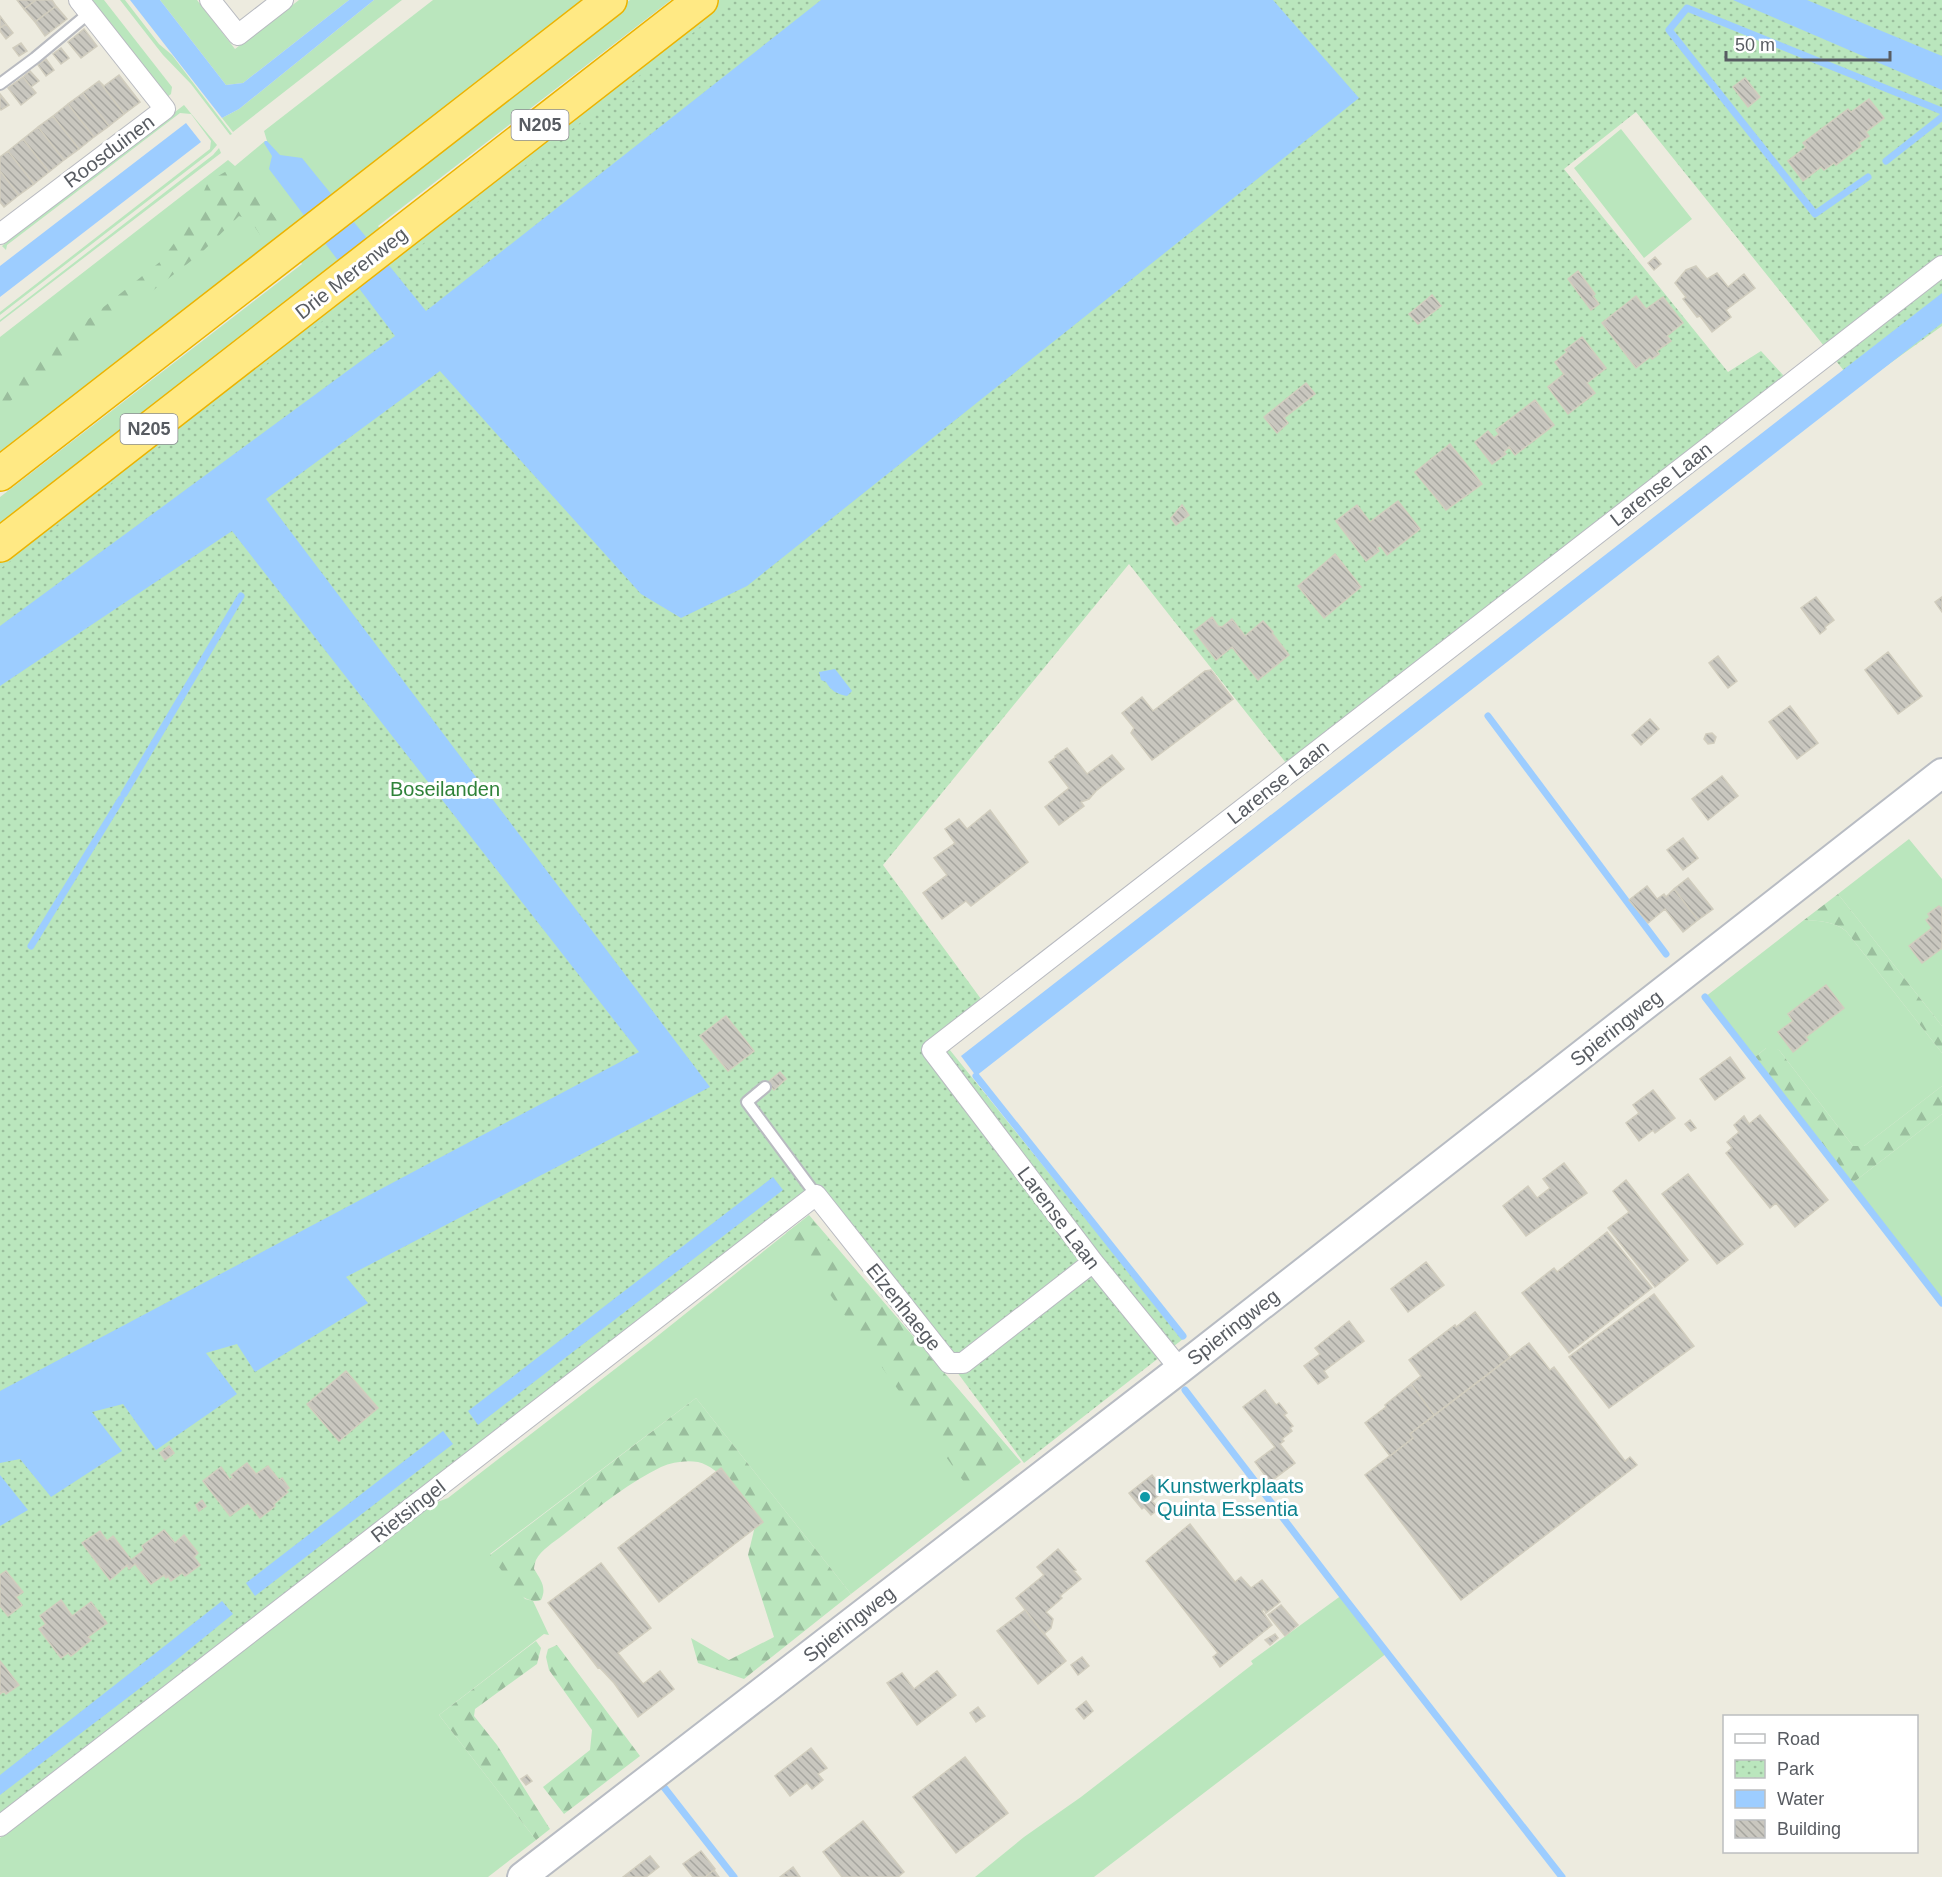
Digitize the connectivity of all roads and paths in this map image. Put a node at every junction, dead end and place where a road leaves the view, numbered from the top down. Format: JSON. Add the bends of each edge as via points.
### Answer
{"nodes":[{"id":1,"x":210,"y":0,"type":"edge"},
{"id":2,"x":283,"y":0,"type":"edge"},
{"id":3,"x":610,"y":0,"type":"edge"},
{"id":4,"x":701,"y":0,"type":"edge"},
{"id":5,"x":84,"y":7,"type":"edge"},
{"id":6,"x":0,"y":84,"type":"edge"},
{"id":7,"x":0,"y":234,"type":"edge"},
{"id":8,"x":1942,"y":266,"type":"edge"},
{"id":9,"x":0,"y":474,"type":"edge"},
{"id":10,"x":0,"y":545,"type":"edge"},
{"id":11,"x":1942,"y":773,"type":"edge"},
{"id":12,"x":765,"y":1087,"type":"dead end"},
{"id":13,"x":816,"y":1195,"type":"junction"},
{"id":14,"x":1093,"y":1262,"type":"junction"},
{"id":15,"x":1180,"y":1369,"type":"junction"},
{"id":16,"x":0,"y":1826,"type":"edge"},
{"id":17,"x":522,"y":1877,"type":"edge"}],
"edges":[{"from":1,"to":2,"type":"street","via":[[238,35]]},
{"from":3,"to":9,"type":"highway","number":"N205"},
{"from":4,"to":10,"type":"highway","name":"Drie Merenweg","number":"N205"},
{"from":5,"to":6,"type":"lane","via":[[35,58]]},
{"from":5,"to":7,"type":"street","name":"Roosduinen","via":[[165,109]]},
{"from":8,"to":14,"type":"street","name":"Larense Laan","via":[[932,1050]]},
{"from":11,"to":15,"type":"street","name":"Spieringweg"},
{"from":12,"to":13,"type":"lane","via":[[747,1102]]},
{"from":13,"to":14,"type":"street","name":"Elzenhaege","via":[[949,1363],[963,1363]]},
{"from":13,"to":16,"type":"street","name":"Rietsingel"},
{"from":14,"to":15,"type":"street","name":"Larense Laan"},
{"from":15,"to":17,"type":"street","name":"Spieringweg"}]}
